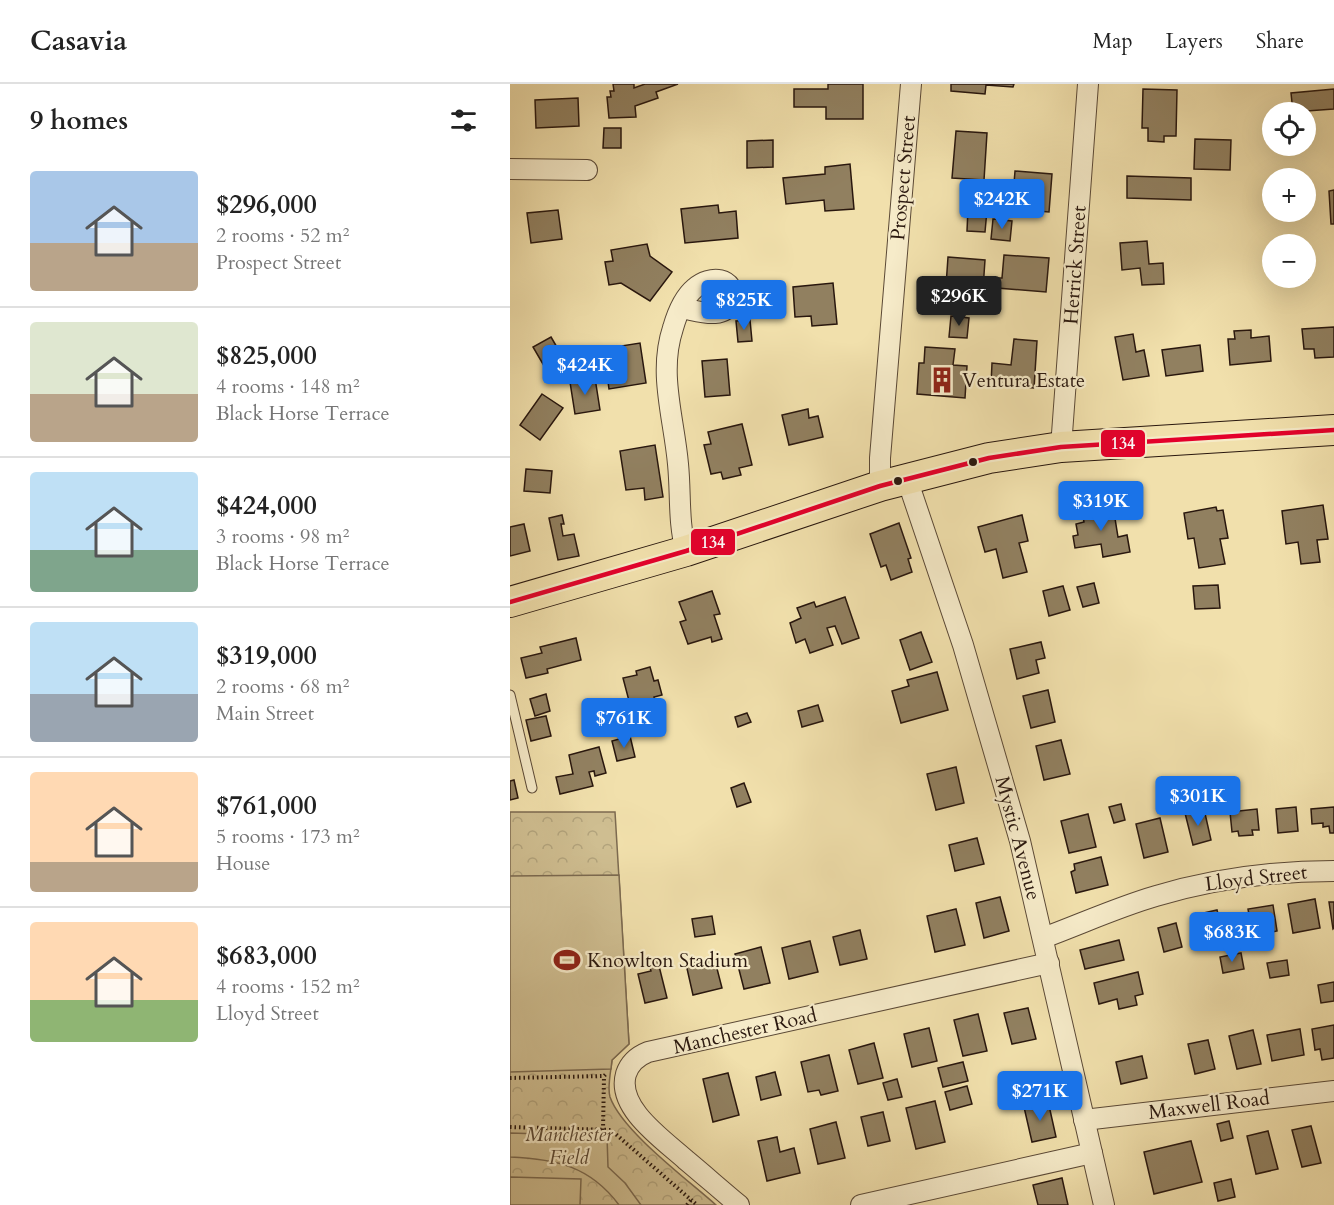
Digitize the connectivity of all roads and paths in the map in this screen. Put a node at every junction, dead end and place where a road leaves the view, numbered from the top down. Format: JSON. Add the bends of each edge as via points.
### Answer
{"nodes":[{"id":1,"x":911,"y":84,"type":"edge"},
{"id":2,"x":1088,"y":84,"type":"edge"},
{"id":3,"x":510,"y":169,"type":"edge"},
{"id":4,"x":587,"y":170,"type":"dead end"},
{"id":5,"x":681,"y":308,"type":"dead end"},
{"id":6,"x":1334,"y":430,"type":"edge"},
{"id":7,"x":1061,"y":447,"type":"junction"},
{"id":8,"x":893,"y":483,"type":"junction"},
{"id":9,"x":686,"y":551,"type":"junction"},
{"id":10,"x":510,"y":602,"type":"edge"},
{"id":11,"x":510,"y":695,"type":"edge"},
{"id":12,"x":532,"y":788,"type":"dead end"},
{"id":13,"x":1334,"y":871,"type":"edge"},
{"id":14,"x":1043,"y":938,"type":"junction"},
{"id":15,"x":1049,"y":963,"type":"junction"},
{"id":16,"x":626,"y":1075,"type":"junction"},
{"id":17,"x":604,"y":1076,"type":"junction"},
{"id":18,"x":510,"y":1078,"type":"edge"},
{"id":19,"x":1334,"y":1090,"type":"edge"},
{"id":20,"x":1084,"y":1120,"type":"junction"},
{"id":21,"x":510,"y":1127,"type":"edge"},
{"id":22,"x":603,"y":1130,"type":"junction"},
{"id":23,"x":1092,"y":1153,"type":"junction"},
{"id":24,"x":691,"y":1200,"type":"junction"},
{"id":25,"x":687,"y":1205,"type":"edge"},
{"id":26,"x":697,"y":1205,"type":"edge"},
{"id":27,"x":739,"y":1205,"type":"edge"},
{"id":28,"x":861,"y":1205,"type":"edge"},
{"id":29,"x":1104,"y":1205,"type":"edge"}],
"edges":[{"from":1,"to":8,"type":"street","name":"Prospect Street","via":[[880,458]]},
{"from":2,"to":7,"type":"street","name":"Herrick Street"},
{"from":3,"to":4,"type":"street"},
{"from":5,"to":9,"type":"street","via":[[668,346],[666,388]]},
{"from":6,"to":7,"type":"main road"},
{"from":7,"to":8,"type":"main road","via":[[989,458]]},
{"from":8,"to":9,"type":"main road"},
{"from":8,"to":14,"type":"street","name":"Mystic Avenue","via":[[970,668],[1023,851]]},
{"from":9,"to":10,"type":"main road"},
{"from":11,"to":12,"type":"lane"},
{"from":13,"to":14,"type":"street","name":"Lloyd Street","via":[[1271,874],[1190,887]]},
{"from":14,"to":15,"type":"street","name":"Mystic Avenue"},
{"from":15,"to":16,"type":"street","name":"Manchester Road","via":[[648,1052],[636,1058]]},
{"from":15,"to":20,"type":"street","name":"Mystic Avenue"},
{"from":16,"to":17,"type":"path","via":[[606,1072]]},
{"from":16,"to":27,"type":"street","via":[[624,1089],[642,1119]]},
{"from":17,"to":18,"type":"path"},
{"from":17,"to":22,"type":"path"},
{"from":19,"to":20,"type":"street","name":"Maxwell Road"},
{"from":20,"to":23,"type":"street","name":"Mystic Avenue"},
{"from":21,"to":22,"type":"path"},
{"from":22,"to":24,"type":"path","via":[[611,1130]]},
{"from":23,"to":28,"type":"street"},
{"from":23,"to":29,"type":"street","name":"Mystic Avenue"},
{"from":24,"to":25,"type":"path"},
{"from":24,"to":26,"type":"path"}]}
